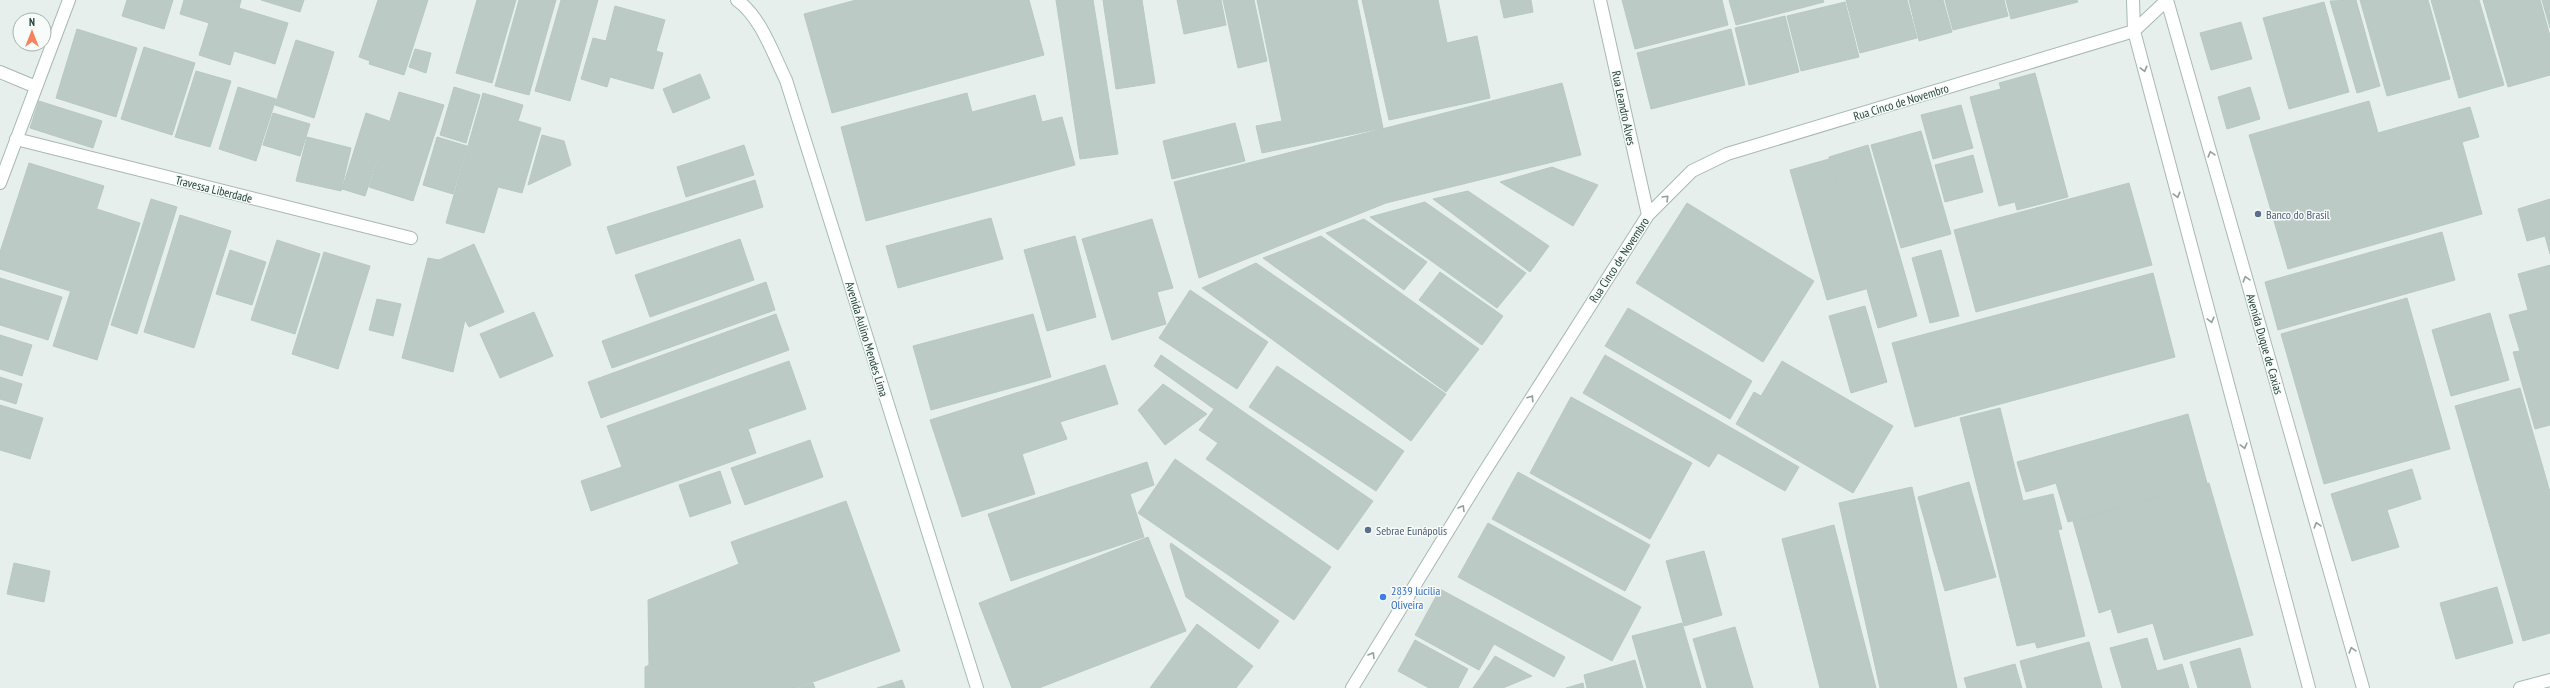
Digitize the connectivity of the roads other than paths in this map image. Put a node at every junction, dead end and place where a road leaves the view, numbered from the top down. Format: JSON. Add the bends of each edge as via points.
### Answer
{"nodes":[{"id":1,"x":69,"y":0,"type":"edge"},
{"id":2,"x":737,"y":0,"type":"edge"},
{"id":3,"x":1600,"y":0,"type":"edge"},
{"id":4,"x":2133,"y":0,"type":"edge"},
{"id":5,"x":2167,"y":0,"type":"edge"},
{"id":6,"x":2134,"y":32,"type":"junction"},
{"id":7,"x":0,"y":72,"type":"edge"},
{"id":8,"x":36,"y":87,"type":"junction"},
{"id":9,"x":16,"y":139,"type":"junction"},
{"id":10,"x":0,"y":183,"type":"edge"},
{"id":11,"x":1648,"y":215,"type":"junction"},
{"id":12,"x":412,"y":238,"type":"dead end"},
{"id":13,"x":2550,"y":680,"type":"edge"},
{"id":14,"x":977,"y":688,"type":"edge"},
{"id":15,"x":1352,"y":688,"type":"edge"},
{"id":16,"x":2309,"y":688,"type":"edge"},
{"id":17,"x":2363,"y":688,"type":"edge"},
{"id":18,"x":2520,"y":688,"type":"edge"}],
"edges":[{"from":1,"to":8,"type":"street"},
{"from":2,"to":14,"type":"street","name":"Avenida Aulino Mendes Lima","via":[[745,6],[759,27],[786,80]]},
{"from":3,"to":11,"type":"street","name":"Rua Leandro Alves"},
{"from":4,"to":6,"type":"street"},
{"from":5,"to":6,"type":"street","name":"Rua Cinco de Novembro"},
{"from":17,"to":5,"type":"street","name":"Avenida Duque de Caxias","one_way":true},
{"from":11,"to":6,"type":"street","name":"Rua Cinco de Novembro","one_way":true,"via":[[1692,171],[1727,154]]},
{"from":6,"to":16,"type":"street","one_way":true},
{"from":7,"to":8,"type":"street"},
{"from":8,"to":9,"type":"street"},
{"from":9,"to":10,"type":"street"},
{"from":9,"to":12,"type":"street","name":"Travessa Liberdade"},
{"from":15,"to":11,"type":"street","name":"Rua Cinco de Novembro","one_way":true,"via":[[1481,477]]},
{"from":13,"to":18,"type":"street"}]}
